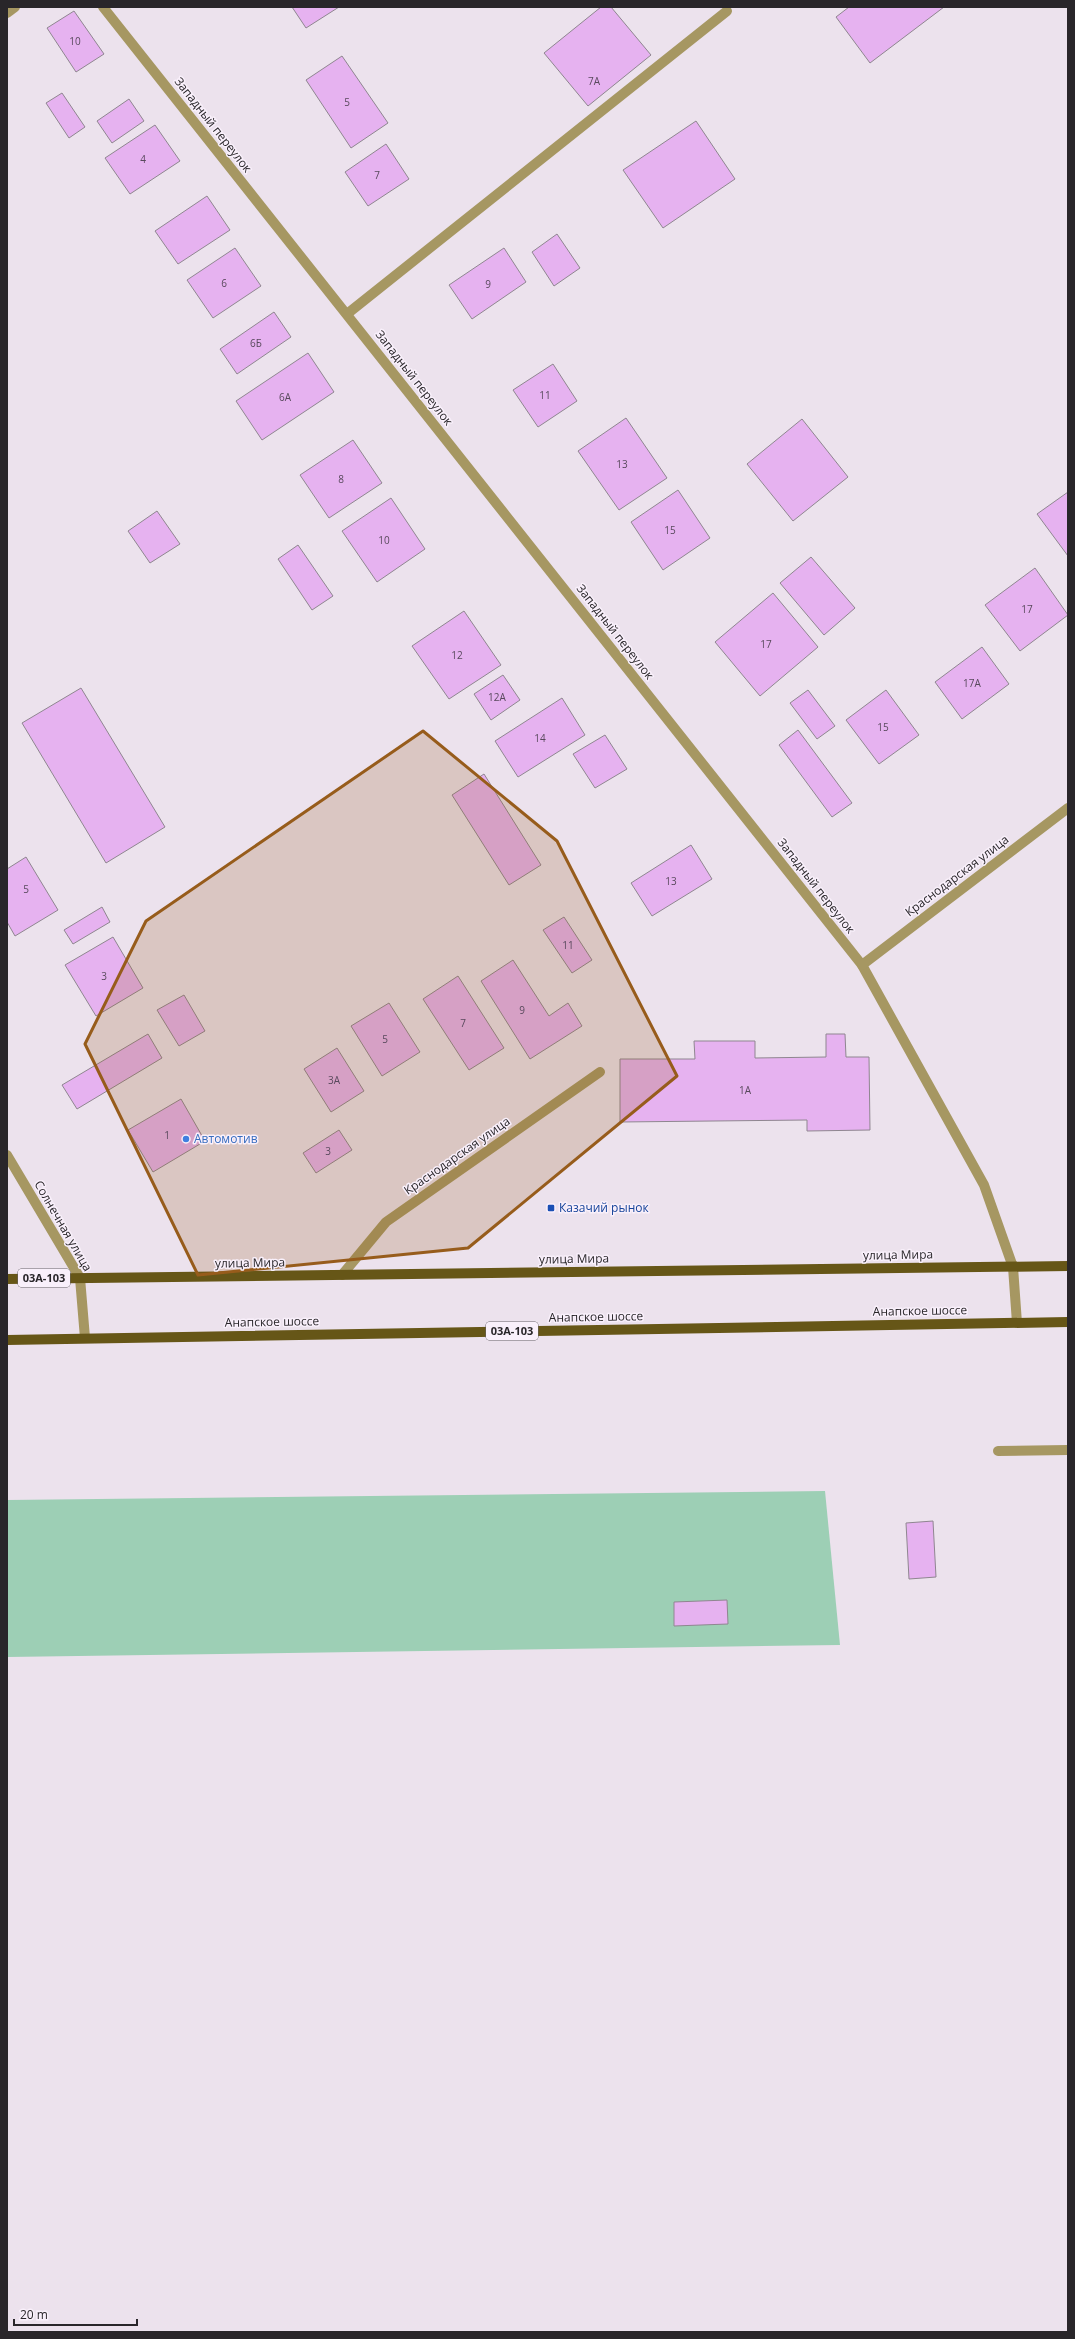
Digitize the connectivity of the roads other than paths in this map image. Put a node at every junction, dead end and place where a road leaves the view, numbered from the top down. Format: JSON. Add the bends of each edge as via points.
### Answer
{"nodes":[{"id":1,"x":15,"y":7,"type":"edge"},
{"id":2,"x":103,"y":7,"type":"edge"},
{"id":3,"x":727,"y":11,"type":"dead end"},
{"id":4,"x":7,"y":12,"type":"edge"},
{"id":5,"x":346,"y":314,"type":"junction"},
{"id":6,"x":1068,"y":808,"type":"edge"},
{"id":7,"x":862,"y":964,"type":"junction"},
{"id":8,"x":600,"y":1072,"type":"dead end"},
{"id":9,"x":7,"y":1155,"type":"edge"},
{"id":10,"x":1068,"y":1266,"type":"edge"},
{"id":11,"x":1013,"y":1267,"type":"junction"},
{"id":12,"x":342,"y":1275,"type":"junction"},
{"id":13,"x":7,"y":1278,"type":"edge"},
{"id":14,"x":80,"y":1278,"type":"junction"},
{"id":15,"x":1068,"y":1322,"type":"edge"},
{"id":16,"x":1017,"y":1323,"type":"junction"},
{"id":17,"x":85,"y":1338,"type":"junction"},
{"id":18,"x":7,"y":1340,"type":"edge"},
{"id":19,"x":1068,"y":1450,"type":"edge"},
{"id":20,"x":998,"y":1451,"type":"dead end"}],
"edges":[{"from":1,"to":4,"type":"street"},
{"from":2,"to":5,"type":"street","name":"Западный переулок"},
{"from":3,"to":5,"type":"street"},
{"from":5,"to":7,"type":"street","name":"Западный переулок"},
{"from":6,"to":7,"type":"street","name":"Краснодарская улица"},
{"from":7,"to":11,"type":"street","name":"Западный переулок","via":[[984,1185]]},
{"from":8,"to":12,"type":"street","name":"Краснодарская улица","via":[[386,1222]]},
{"from":9,"to":14,"type":"street","name":"Солнечная улица"},
{"from":10,"to":11,"type":"main road","name":"улица Мира","number":"03А-103"},
{"from":11,"to":12,"type":"main road","name":"улица Мира","number":"03А-103"},
{"from":11,"to":16,"type":"street","name":"Западный переулок"},
{"from":12,"to":14,"type":"main road","name":"улица Мира","number":"03А-103"},
{"from":13,"to":14,"type":"main road","number":"03А-103"},
{"from":14,"to":17,"type":"street","name":"Солнечная улица"},
{"from":15,"to":16,"type":"main road","number":"03А-103"},
{"from":16,"to":17,"type":"main road","name":"Анапское шоссе","number":"03А-103"},
{"from":17,"to":18,"type":"main road","name":"Анапское шоссе","number":"03А-103"},
{"from":19,"to":20,"type":"street"}]}
